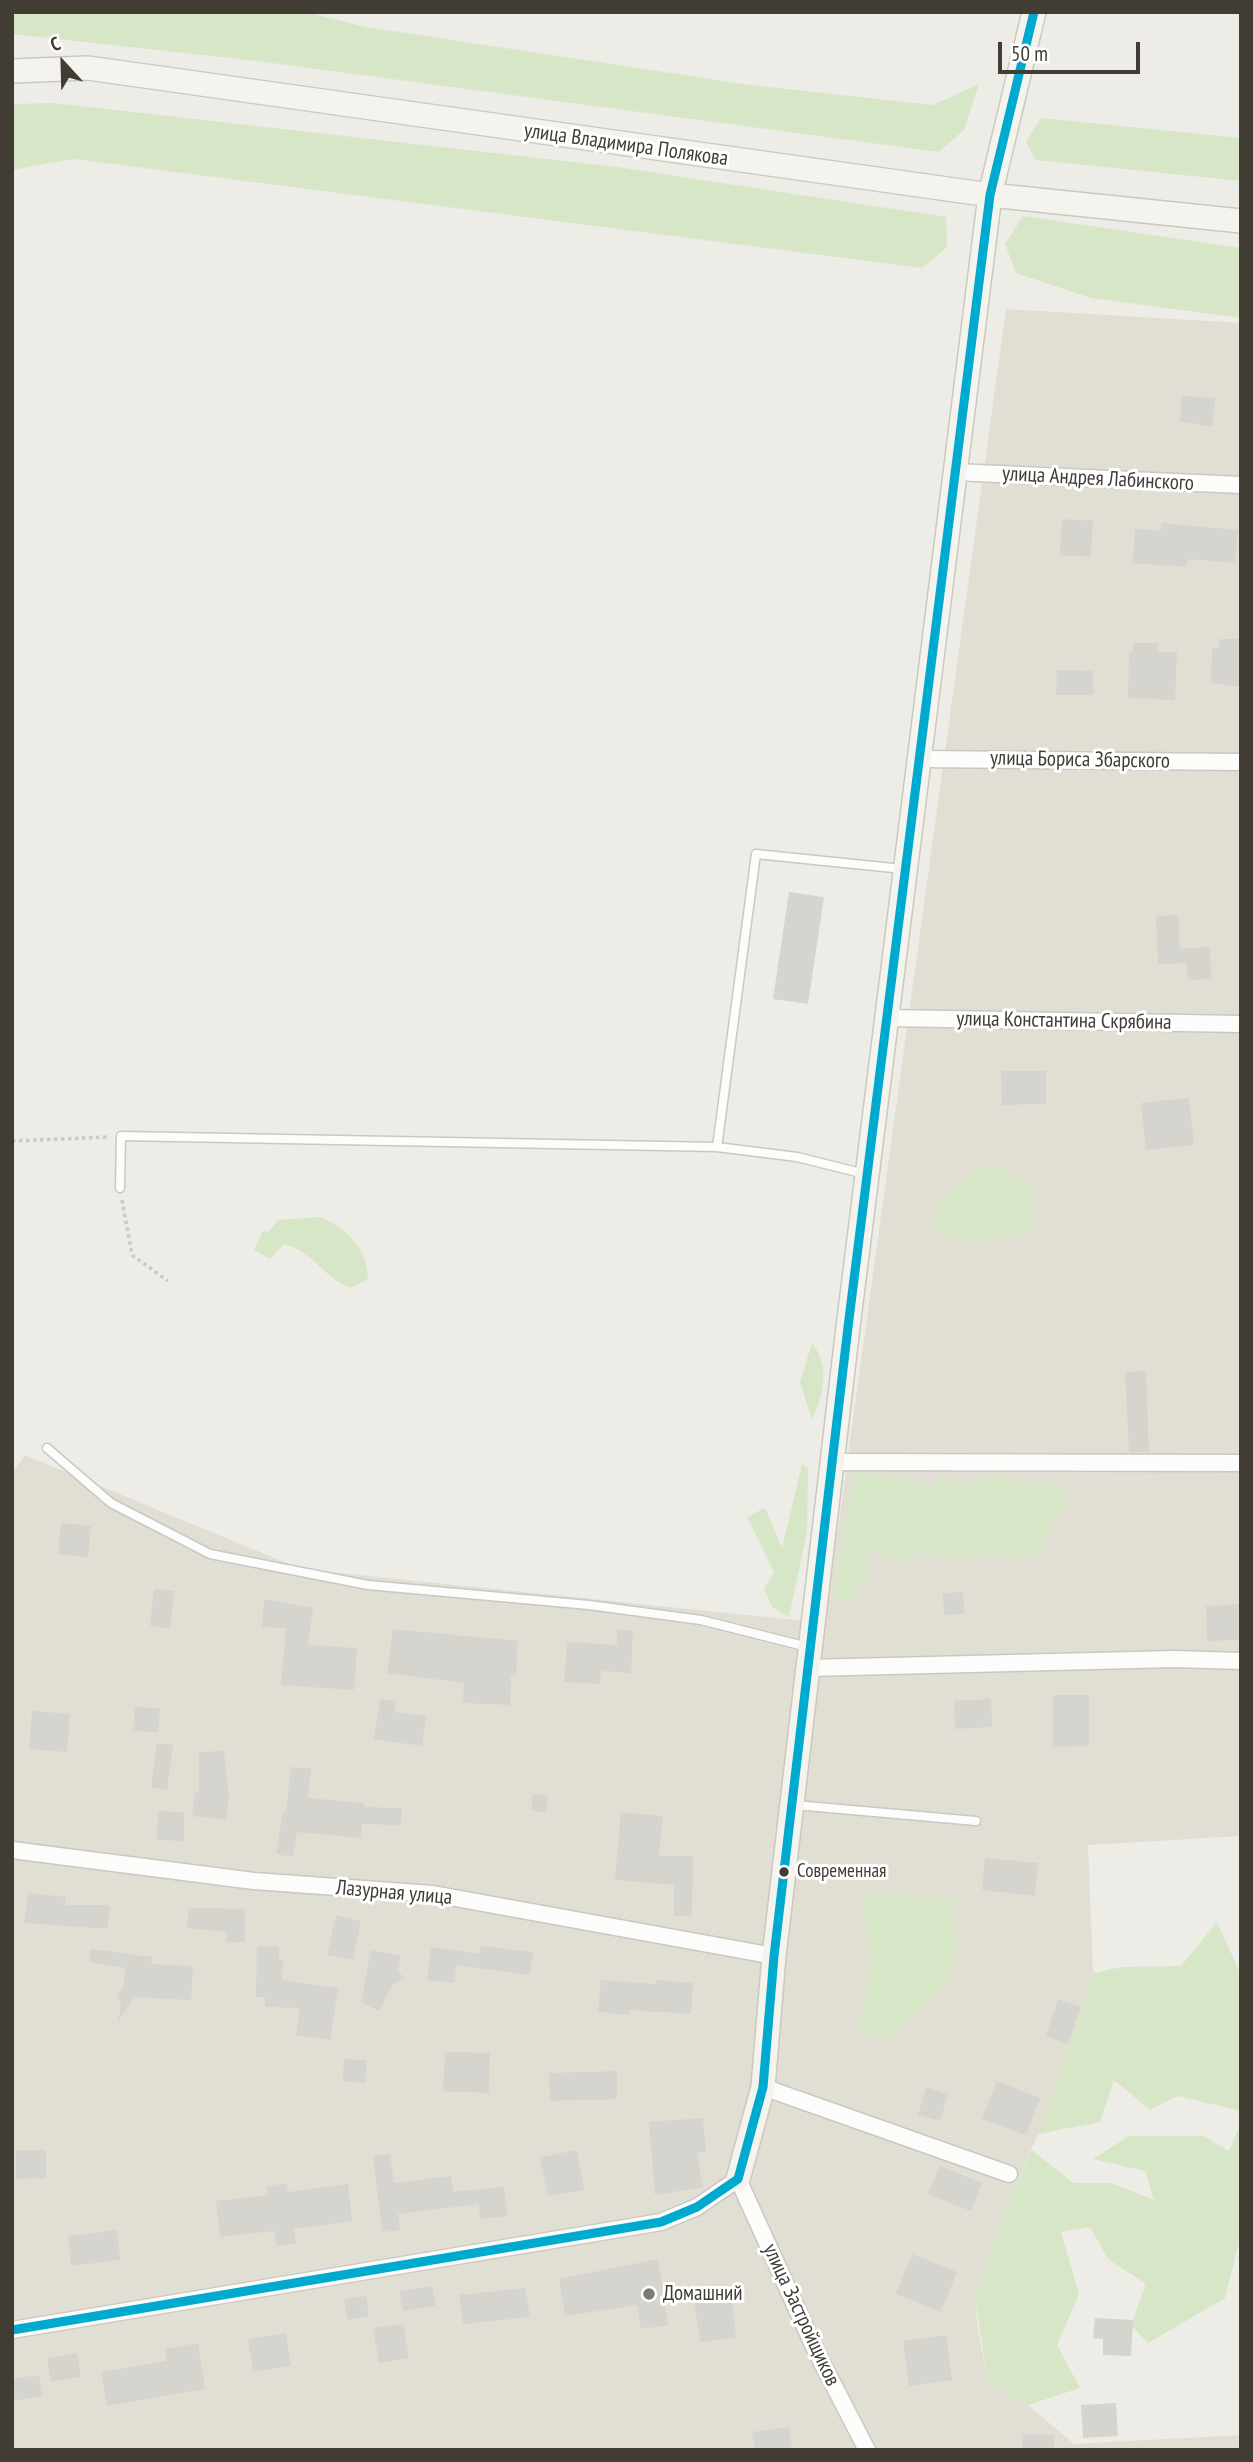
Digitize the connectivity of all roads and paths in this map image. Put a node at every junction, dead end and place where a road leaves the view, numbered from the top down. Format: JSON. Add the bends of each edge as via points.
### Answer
{"nodes":[{"id":1,"x":1034,"y":12,"type":"edge"},
{"id":2,"x":12,"y":71,"type":"edge"},
{"id":3,"x":990,"y":195,"type":"junction"},
{"id":4,"x":1241,"y":221,"type":"edge"},
{"id":5,"x":955,"y":472,"type":"junction"},
{"id":6,"x":1241,"y":485,"type":"edge"},
{"id":7,"x":919,"y":759,"type":"junction"},
{"id":8,"x":1241,"y":762,"type":"edge"},
{"id":9,"x":906,"y":869,"type":"junction"},
{"id":10,"x":887,"y":1018,"type":"junction"},
{"id":11,"x":1241,"y":1024,"type":"edge"},
{"id":12,"x":121,"y":1136,"type":"junction"},
{"id":13,"x":12,"y":1141,"type":"edge"},
{"id":14,"x":717,"y":1147,"type":"junction"},
{"id":15,"x":867,"y":1175,"type":"junction"},
{"id":16,"x":120,"y":1188,"type":"joint"},
{"id":17,"x":168,"y":1281,"type":"dead end"},
{"id":18,"x":47,"y":1448,"type":"dead end"},
{"id":19,"x":832,"y":1462,"type":"junction"},
{"id":20,"x":1241,"y":1463,"type":"edge"},
{"id":21,"x":809,"y":1658,"type":"junction"},
{"id":22,"x":1241,"y":1661,"type":"edge"},
{"id":23,"x":792,"y":1805,"type":"junction"},
{"id":24,"x":976,"y":1821,"type":"dead end"},
{"id":25,"x":12,"y":1850,"type":"edge"},
{"id":26,"x":774,"y":1956,"type":"junction"},
{"id":27,"x":764,"y":2087,"type":"junction"},
{"id":28,"x":1009,"y":2174,"type":"dead end"},
{"id":29,"x":738,"y":2179,"type":"junction"},
{"id":30,"x":12,"y":2330,"type":"edge"},
{"id":31,"x":867,"y":2450,"type":"edge"}],
"edges":[{"from":1,"to":3,"type":"street"},
{"from":2,"to":3,"type":"street","name":"улица Владимира Полякова","via":[[88,68]]},
{"from":3,"to":4,"type":"street","name":"улица Владимира Полякова"},
{"from":3,"to":5,"type":"street"},
{"from":5,"to":6,"type":"street","name":"улица Андрея Лабинского"},
{"from":5,"to":7,"type":"street"},
{"from":7,"to":8,"type":"street","name":"улица Бориса Збарского"},
{"from":7,"to":9,"type":"street"},
{"from":9,"to":10,"type":"street"},
{"from":9,"to":14,"type":"lane","via":[[756,854]]},
{"from":10,"to":11,"type":"street","name":"улица Константина Скрябина"},
{"from":10,"to":15,"type":"street"},
{"from":12,"to":13,"type":"path"},
{"from":12,"to":14,"type":"lane"},
{"from":12,"to":16,"type":"lane"},
{"from":14,"to":15,"type":"lane","via":[[797,1157]]},
{"from":15,"to":19,"type":"street"},
{"from":16,"to":17,"type":"path","via":[[132,1255]]},
{"from":18,"to":21,"type":"lane","via":[[111,1503],[210,1554],[368,1584],[701,1620]]},
{"from":19,"to":20,"type":"street"},
{"from":19,"to":21,"type":"street"},
{"from":21,"to":22,"type":"street"},
{"from":21,"to":23,"type":"street"},
{"from":23,"to":24,"type":"lane"},
{"from":23,"to":26,"type":"street"},
{"from":25,"to":26,"type":"street","name":"Лазурная улица","via":[[254,1881],[433,1894]]},
{"from":26,"to":27,"type":"street"},
{"from":27,"to":28,"type":"street"},
{"from":27,"to":29,"type":"street"},
{"from":29,"to":30,"type":"street","via":[[697,2207],[661,2222]]},
{"from":29,"to":31,"type":"street","name":"улица Застройщиков","via":[[815,2349]]}]}
